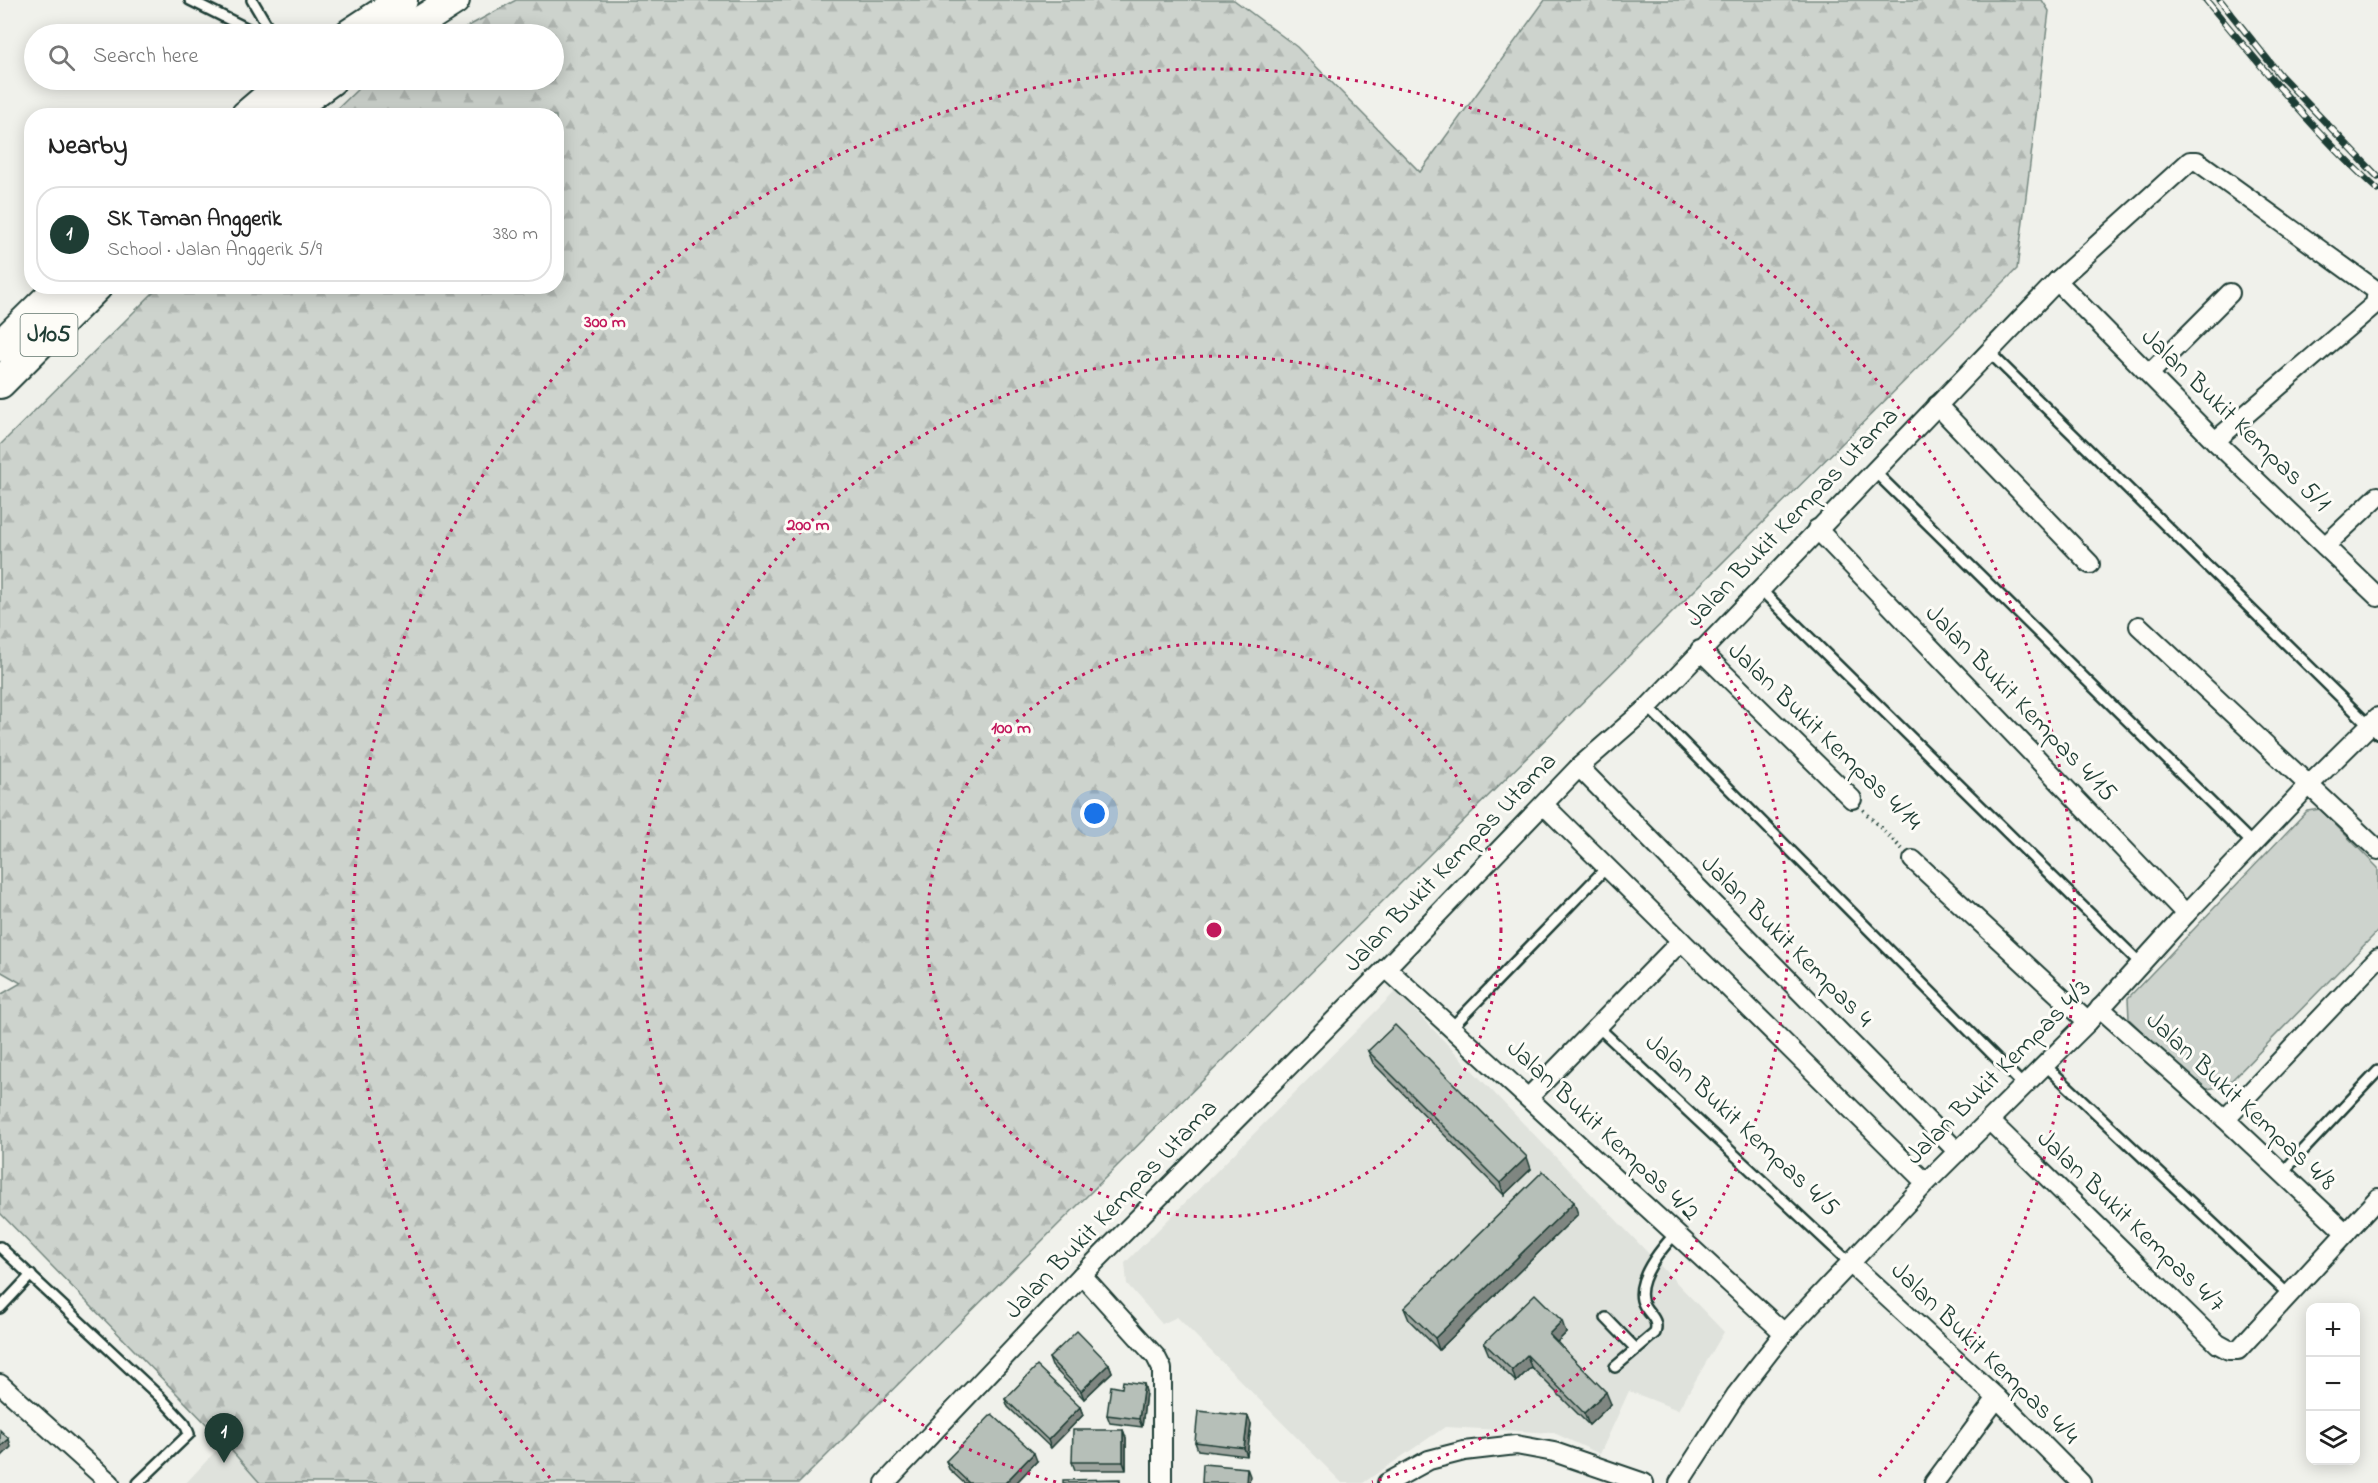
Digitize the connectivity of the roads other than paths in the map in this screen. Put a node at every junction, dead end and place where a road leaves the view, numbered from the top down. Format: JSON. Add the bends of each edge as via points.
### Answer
{"nodes":[{"id":1,"x":190,"y":0,"type":"edge"},
{"id":2,"x":252,"y":0,"type":"edge"},
{"id":3,"x":402,"y":0,"type":"edge"},
{"id":4,"x":454,"y":0,"type":"edge"},
{"id":5,"x":238,"y":24,"type":"edge"},
{"id":6,"x":266,"y":24,"type":"edge"},
{"id":7,"x":365,"y":24,"type":"edge"},
{"id":8,"x":416,"y":24,"type":"edge"},
{"id":9,"x":276,"y":90,"type":"edge"},
{"id":10,"x":317,"y":90,"type":"edge"},
{"id":11,"x":255,"y":108,"type":"edge"},
{"id":12,"x":293,"y":108,"type":"edge"},
{"id":13,"x":2057,"y":281,"type":"junction"},
{"id":14,"x":2230,"y":293,"type":"dead end"},
{"id":15,"x":54,"y":294,"type":"edge"},
{"id":16,"x":90,"y":294,"type":"edge"},
{"id":17,"x":0,"y":346,"type":"edge"},
{"id":18,"x":1989,"y":352,"type":"junction"},
{"id":19,"x":2148,"y":374,"type":"junction"},
{"id":20,"x":0,"y":383,"type":"edge"},
{"id":21,"x":1937,"y":405,"type":"junction"},
{"id":22,"x":2215,"y":441,"type":"junction"},
{"id":23,"x":1874,"y":471,"type":"junction"},
{"id":24,"x":2378,"y":496,"type":"edge"},
{"id":25,"x":1817,"y":529,"type":"junction"},
{"id":26,"x":2325,"y":546,"type":"junction"},
{"id":27,"x":2090,"y":564,"type":"dead end"},
{"id":28,"x":1760,"y":589,"type":"junction"},
{"id":29,"x":2378,"y":597,"type":"edge"},
{"id":30,"x":2139,"y":626,"type":"dead end"},
{"id":31,"x":1700,"y":650,"type":"junction"},
{"id":32,"x":1648,"y":707,"type":"junction"},
{"id":33,"x":2375,"y":726,"type":"edge"},
{"id":34,"x":1579,"y":767,"type":"junction"},
{"id":35,"x":2309,"y":785,"type":"junction"},
{"id":36,"x":1852,"y":799,"type":"road end"},
{"id":37,"x":1544,"y":805,"type":"junction"},
{"id":38,"x":2253,"y":844,"type":"junction"},
{"id":39,"x":2378,"y":850,"type":"edge"},
{"id":40,"x":1912,"y":860,"type":"road end"},
{"id":41,"x":1607,"y":867,"type":"junction"},
{"id":42,"x":2186,"y":914,"type":"junction"},
{"id":43,"x":1681,"y":940,"type":"junction"},
{"id":44,"x":2378,"y":958,"type":"edge"},
{"id":45,"x":2142,"y":965,"type":"junction"},
{"id":46,"x":1386,"y":968,"type":"junction"},
{"id":47,"x":2094,"y":1015,"type":"junction"},
{"id":48,"x":1597,"y":1026,"type":"junction"},
{"id":49,"x":1452,"y":1027,"type":"junction"},
{"id":50,"x":2045,"y":1065,"type":"junction"},
{"id":51,"x":2378,"y":1071,"type":"edge"},
{"id":52,"x":2025,"y":1086,"type":"junction"},
{"id":53,"x":1529,"y":1097,"type":"junction"},
{"id":54,"x":2224,"y":1119,"type":"junction"},
{"id":55,"x":1990,"y":1121,"type":"junction"},
{"id":56,"x":1958,"y":1152,"type":"junction"},
{"id":57,"x":2281,"y":1174,"type":"junction"},
{"id":58,"x":1926,"y":1183,"type":"junction"},
{"id":59,"x":2378,"y":1198,"type":"edge"},
{"id":60,"x":2346,"y":1233,"type":"junction"},
{"id":61,"x":1675,"y":1234,"type":"junction"},
{"id":62,"x":0,"y":1247,"type":"edge"},
{"id":63,"x":1850,"y":1263,"type":"junction"},
{"id":64,"x":31,"y":1275,"type":"junction"},
{"id":65,"x":1082,"y":1275,"type":"junction"},
{"id":66,"x":2289,"y":1295,"type":"junction"},
{"id":67,"x":0,"y":1308,"type":"edge"},
{"id":68,"x":1606,"y":1318,"type":"dead end"},
{"id":69,"x":1784,"y":1333,"type":"junction"},
{"id":70,"x":1636,"y":1349,"type":"junction"},
{"id":71,"x":1615,"y":1367,"type":"dead end"},
{"id":72,"x":0,"y":1384,"type":"edge"},
{"id":73,"x":1996,"y":1398,"type":"junction"},
{"id":74,"x":893,"y":1480,"type":"edge"},
{"id":75,"x":110,"y":1483,"type":"edge"},
{"id":76,"x":138,"y":1483,"type":"edge"},
{"id":77,"x":1162,"y":1483,"type":"edge"},
{"id":78,"x":1387,"y":1483,"type":"edge"},
{"id":79,"x":1644,"y":1483,"type":"edge"},
{"id":80,"x":1679,"y":1483,"type":"edge"},
{"id":81,"x":1934,"y":1483,"type":"edge"},
{"id":82,"x":2081,"y":1483,"type":"edge"}],
"edges":[{"from":1,"to":5,"type":"lane"},
{"from":2,"to":6,"type":"lane"},
{"from":3,"to":7,"type":"main road"},
{"from":4,"to":8,"type":"main road"},
{"from":9,"to":11,"type":"main road"},
{"from":10,"to":12,"type":"main road"},
{"from":13,"to":18,"type":"street","name":"Jalan Bukit Kempas Utama"},
{"from":13,"to":19,"type":"street","name":"Jalan Bukit Kempas 5/1"},
{"from":13,"to":22,"type":"street","name":"Jalan Bukit Kempas Utama","via":[[2190,161],[2197,161],[2377,291],[2375,304]]},
{"from":14,"to":19,"type":"street"},
{"from":15,"to":17,"type":"main road","number":"J105"},
{"from":16,"to":20,"type":"main road","number":"J105"},
{"from":18,"to":21,"type":"street","name":"Jalan Bukit Kempas Utama"},
{"from":18,"to":33,"type":"lane"},
{"from":19,"to":22,"type":"street","name":"Jalan Bukit Kempas 5/1"},
{"from":21,"to":23,"type":"street","name":"Jalan Bukit Kempas Utama"},
{"from":21,"to":27,"type":"street"},
{"from":22,"to":26,"type":"street","name":"Jalan Bukit Kempas 5/1"},
{"from":23,"to":25,"type":"street","name":"Jalan Bukit Kempas Utama"},
{"from":23,"to":38,"type":"lane"},
{"from":24,"to":26,"type":"street"},
{"from":25,"to":28,"type":"street","name":"Jalan Bukit Kempas Utama"},
{"from":25,"to":42,"type":"street","name":"Jalan Bukit Kempas 4/15"},
{"from":26,"to":29,"type":"street","name":"Jalan Bukit Kempas 5/1"},
{"from":28,"to":31,"type":"street","name":"Jalan Bukit Kempas Utama"},
{"from":28,"to":45,"type":"lane"},
{"from":30,"to":35,"type":"street"},
{"from":31,"to":32,"type":"street","name":"Jalan Bukit Kempas Utama"},
{"from":31,"to":36,"type":"street","name":"Jalan Bukit Kempas 4/14"},
{"from":32,"to":34,"type":"street","name":"Jalan Bukit Kempas Utama"},
{"from":32,"to":52,"type":"lane"},
{"from":33,"to":35,"type":"street","name":"Jalan Bukit Kempas 4/3"},
{"from":34,"to":37,"type":"street","name":"Jalan Bukit Kempas Utama"},
{"from":34,"to":56,"type":"street","name":"Jalan Bukit Kempas 4"},
{"from":35,"to":38,"type":"street","name":"Jalan Bukit Kempas 4/3"},
{"from":35,"to":39,"type":"street"},
{"from":37,"to":41,"type":"street"},
{"from":37,"to":46,"type":"street","name":"Jalan Bukit Kempas Utama"},
{"from":38,"to":42,"type":"street","name":"Jalan Bukit Kempas 4/3"},
{"from":40,"to":47,"type":"street","name":"Jalan Bukit Kempas 4/8"},
{"from":41,"to":43,"type":"street"},
{"from":41,"to":49,"type":"lane"},
{"from":42,"to":45,"type":"street","name":"Jalan Bukit Kempas 4/3"},
{"from":43,"to":48,"type":"street"},
{"from":43,"to":58,"type":"street"},
{"from":44,"to":54,"type":"street"},
{"from":45,"to":47,"type":"street","name":"Jalan Bukit Kempas 4/3"},
{"from":46,"to":49,"type":"street","name":"Jalan Bukit Kempas 4/2"},
{"from":46,"to":65,"type":"street","name":"Jalan Bukit Kempas Utama"},
{"from":47,"to":50,"type":"street","name":"Jalan Bukit Kempas 4/3"},
{"from":47,"to":54,"type":"street","name":"Jalan Bukit Kempas 4/8"},
{"from":48,"to":53,"type":"street"},
{"from":48,"to":63,"type":"lane","name":"Jalan Bukit Kempas 4/5"},
{"from":49,"to":53,"type":"street","name":"Jalan Bukit Kempas 4/2"},
{"from":50,"to":52,"type":"street","name":"Jalan Bukit Kempas 4/3"},
{"from":50,"to":66,"type":"lane"},
{"from":51,"to":57,"type":"lane"},
{"from":52,"to":55,"type":"street","name":"Jalan Bukit Kempas 4/3"},
{"from":53,"to":61,"type":"street","name":"Jalan Bukit Kempas 4/2"},
{"from":54,"to":57,"type":"street","name":"Jalan Bukit Kempas 4/8"},
{"from":55,"to":56,"type":"street","name":"Jalan Bukit Kempas 4/3"},
{"from":55,"to":66,"type":"street","name":"Jalan Bukit Kempas 4/7","via":[[2218,1344],[2238,1350]]},
{"from":56,"to":58,"type":"street","name":"Jalan Bukit Kempas 4/3"},
{"from":57,"to":60,"type":"street","name":"Jalan Bukit Kempas 4/8"},
{"from":58,"to":63,"type":"street","name":"Jalan Bukit Kempas 4/3"},
{"from":59,"to":60,"type":"street"},
{"from":60,"to":66,"type":"street"},
{"from":61,"to":69,"type":"street","name":"Jalan Bukit Kempas 4/2"},
{"from":61,"to":70,"type":"lane","via":[[1651,1262],[1641,1296],[1657,1328]]},
{"from":62,"to":64,"type":"lane"},
{"from":63,"to":69,"type":"street","name":"Jalan Bukit Kempas 4/3"},
{"from":63,"to":73,"type":"street","name":"Jalan Bukit Kempas 4/4"},
{"from":64,"to":67,"type":"lane"},
{"from":64,"to":76,"type":"lane","via":[[185,1424],[189,1434]]},
{"from":65,"to":74,"type":"street","name":"Jalan Bukit Kempas Utama"},
{"from":65,"to":77,"type":"street","via":[[1162,1369]]},
{"from":68,"to":70,"type":"lane"},
{"from":69,"to":80,"type":"street","name":"Jalan Bukit Kempas 4/3","via":[[1736,1395]]},
{"from":70,"to":71,"type":"lane"},
{"from":72,"to":75,"type":"street"},
{"from":73,"to":81,"type":"street"},
{"from":73,"to":82,"type":"street","name":"Jalan Bukit Kempas 4/4"},
{"from":78,"to":79,"type":"street","via":[[1429,1460],[1516,1445],[1554,1452]]}]}
